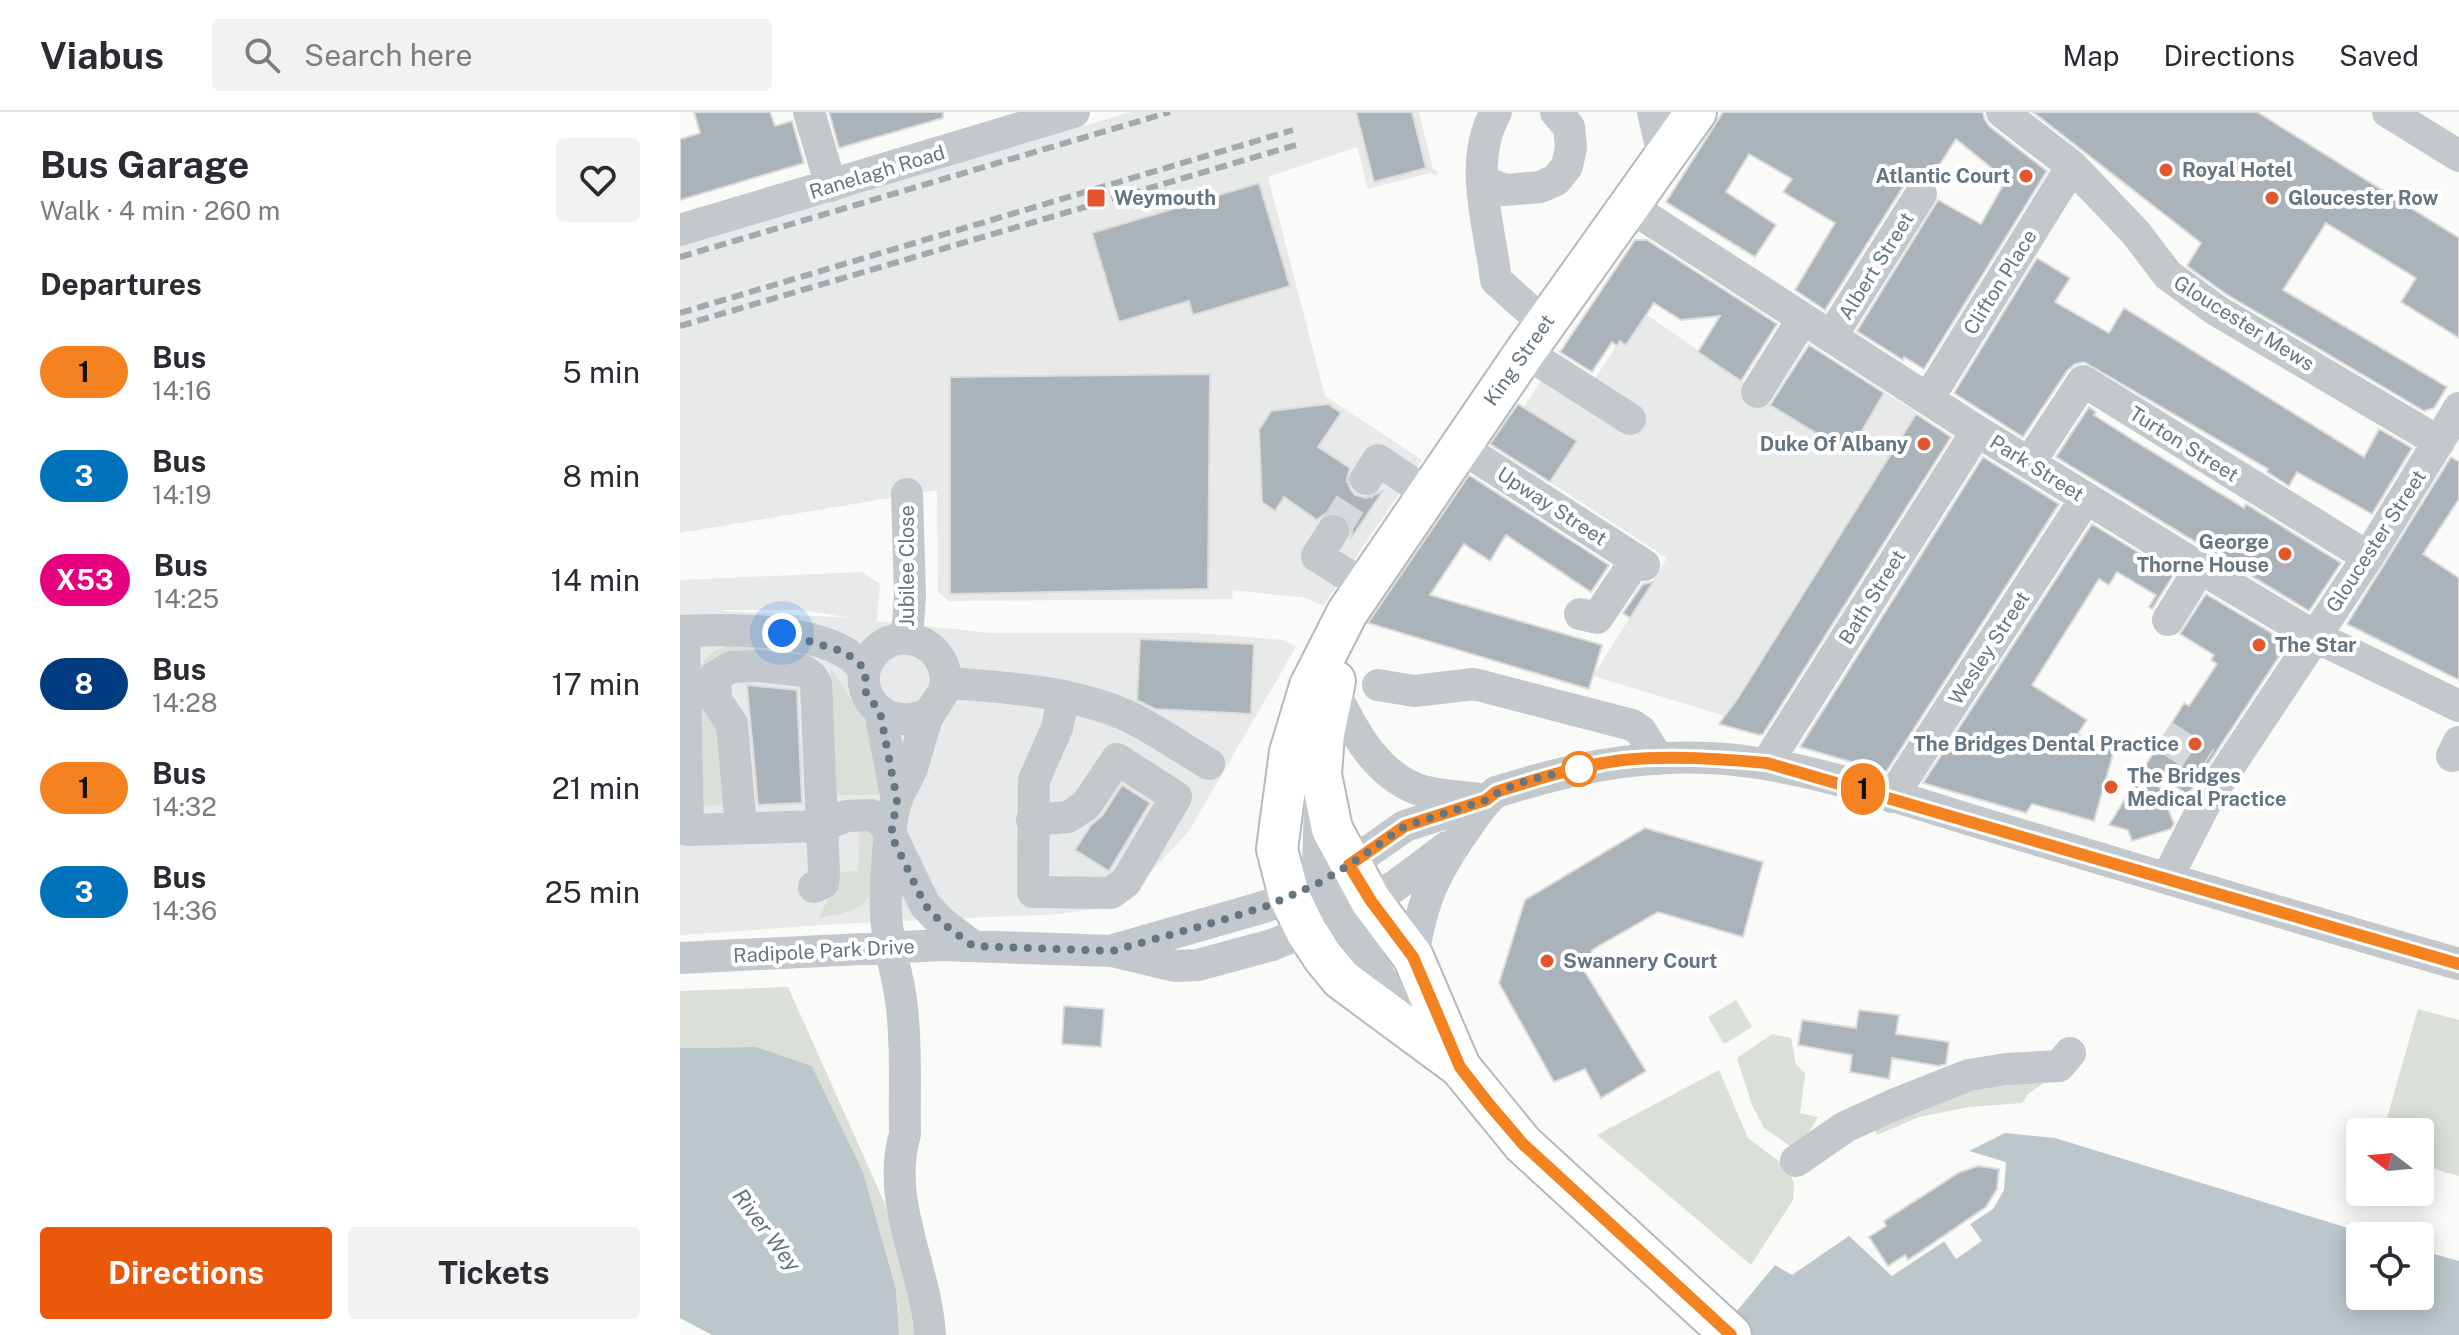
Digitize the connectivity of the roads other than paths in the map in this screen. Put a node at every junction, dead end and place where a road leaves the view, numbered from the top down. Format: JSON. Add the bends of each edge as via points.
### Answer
{"nodes":[{"id":1,"x":809,"y":112,"type":"edge"},
{"id":2,"x":1496,"y":112,"type":"edge"},
{"id":3,"x":1556,"y":112,"type":"edge"},
{"id":4,"x":1653,"y":112,"type":"edge"},
{"id":5,"x":1696,"y":112,"type":"edge"},
{"id":6,"x":2002,"y":112,"type":"edge"},
{"id":7,"x":2388,"y":112,"type":"edge"},
{"id":8,"x":1058,"y":114,"type":"edge"},
{"id":9,"x":2459,"y":156,"type":"edge"},
{"id":10,"x":1664,"y":159,"type":"junction"},
{"id":11,"x":2072,"y":166,"type":"junction"},
{"id":12,"x":1483,"y":181,"type":"junction"},
{"id":13,"x":831,"y":186,"type":"junction"},
{"id":14,"x":1921,"y":194,"type":"dead end"},
{"id":15,"x":1629,"y":206,"type":"junction"},
{"id":16,"x":680,"y":230,"type":"edge"},
{"id":17,"x":1802,"y":320,"type":"junction"},
{"id":18,"x":1831,"y":337,"type":"junction"},
{"id":19,"x":1535,"y":338,"type":"junction"},
{"id":20,"x":1757,"y":392,"type":"dead end"},
{"id":21,"x":1928,"y":399,"type":"junction"},
{"id":22,"x":2458,"y":411,"type":"edge"},
{"id":23,"x":1630,"y":419,"type":"dead end"},
{"id":24,"x":1977,"y":431,"type":"junction"},
{"id":25,"x":2439,"y":442,"type":"junction"},
{"id":26,"x":1459,"y":446,"type":"junction"},
{"id":27,"x":2030,"y":462,"type":"junction"},
{"id":28,"x":1366,"y":479,"type":"tunnel mouth"},
{"id":29,"x":1427,"y":493,"type":"junction"},
{"id":30,"x":907,"y":494,"type":"dead end"},
{"id":31,"x":2086,"y":498,"type":"junction"},
{"id":32,"x":1333,"y":531,"type":"tunnel mouth"},
{"id":33,"x":2368,"y":557,"type":"junction"},
{"id":34,"x":2200,"y":568,"type":"junction"},
{"id":35,"x":1356,"y":599,"type":"junction"},
{"id":36,"x":1580,"y":614,"type":"dead end"},
{"id":37,"x":2168,"y":620,"type":"dead end"},
{"id":38,"x":682,"y":631,"type":"edge"},
{"id":39,"x":2314,"y":636,"type":"junction"},
{"id":40,"x":907,"y":638,"type":"junction"},
{"id":41,"x":865,"y":669,"type":"junction"},
{"id":42,"x":946,"y":683,"type":"junction"},
{"id":43,"x":1378,"y":685,"type":"dead end"},
{"id":44,"x":1334,"y":691,"type":"junction"},
{"id":45,"x":1064,"y":696,"type":"junction"},
{"id":46,"x":2459,"y":706,"type":"edge"},
{"id":47,"x":880,"y":712,"type":"junction"},
{"id":48,"x":930,"y":713,"type":"junction"},
{"id":49,"x":1658,"y":759,"type":"junction"},
{"id":50,"x":1767,"y":763,"type":"junction"},
{"id":51,"x":1209,"y":764,"type":"dead end"},
{"id":52,"x":1892,"y":797,"type":"junction"},
{"id":53,"x":897,"y":800,"type":"junction"},
{"id":54,"x":1486,"y":800,"type":"junction"},
{"id":55,"x":1032,"y":820,"type":"junction"},
{"id":56,"x":821,"y":826,"type":"junction"},
{"id":57,"x":741,"y":828,"type":"junction"},
{"id":58,"x":891,"y":835,"type":"junction"},
{"id":59,"x":1459,"y":838,"type":"junction"},
{"id":60,"x":2167,"y":878,"type":"junction"},
{"id":61,"x":814,"y":887,"type":"dead end"},
{"id":62,"x":1329,"y":899,"type":"junction"},
{"id":63,"x":973,"y":946,"type":"junction"},
{"id":64,"x":892,"y":948,"type":"junction"},
{"id":65,"x":1413,"y":957,"type":"junction"},
{"id":66,"x":680,"y":958,"type":"edge"},
{"id":67,"x":2459,"y":964,"type":"edge"},
{"id":68,"x":2070,"y":1053,"type":"dead end"},
{"id":69,"x":1460,"y":1067,"type":"junction"},
{"id":70,"x":1796,"y":1161,"type":"dead end"},
{"id":71,"x":930,"y":1335,"type":"edge"},
{"id":72,"x":1731,"y":1335,"type":"edge"}],
"edges":[{"from":1,"to":13,"type":"street"},
{"from":2,"to":12,"type":"street","via":[[1484,146]]},
{"from":3,"to":12,"type":"street","via":[[1569,127],[1571,148],[1567,166],[1556,180],[1505,190]]},
{"from":4,"to":10,"type":"street"},
{"from":5,"to":10,"type":"main road","name":"King Street"},
{"from":6,"to":11,"type":"street","name":"Gloucester Mews"},
{"from":7,"to":9,"type":"street"},
{"from":8,"to":13,"type":"street","name":"Ranelagh Road"},
{"from":10,"to":15,"type":"main road","name":"King Street"},
{"from":11,"to":21,"type":"street","name":"Clifton Place"},
{"from":11,"to":25,"type":"street","name":"Gloucester Mews","via":[[2168,275],[2216,310]]},
{"from":12,"to":19,"type":"street","via":[[1496,280]]},
{"from":13,"to":16,"type":"street","name":"Ranelagh Road"},
{"from":14,"to":18,"type":"street","name":"Albert Street"},
{"from":15,"to":17,"type":"street","name":"Park Street"},
{"from":15,"to":19,"type":"main road","name":"King Street"},
{"from":17,"to":18,"type":"street","name":"Park Street"},
{"from":17,"to":20,"type":"street"},
{"from":18,"to":21,"type":"street","name":"Park Street"},
{"from":19,"to":23,"type":"street"},
{"from":19,"to":26,"type":"main road","name":"King Street"},
{"from":21,"to":24,"type":"street","name":"Park Street"},
{"from":22,"to":25,"type":"street","name":"Gloucester Street"},
{"from":24,"to":27,"type":"street","name":"Park Street"},
{"from":24,"to":50,"type":"street","name":"Bath Street"},
{"from":25,"to":33,"type":"street","name":"Gloucester Street"},
{"from":26,"to":29,"type":"main road","name":"King Street"},
{"from":26,"to":36,"type":"street","name":"Upway Street","via":[[1640,563],[1597,618]]},
{"from":27,"to":31,"type":"street","name":"Park Street"},
{"from":27,"to":33,"type":"street","name":"Turton Street","via":[[2083,381]]},
{"from":28,"to":29,"type":"street","via":[[1378,460]]},
{"from":29,"to":35,"type":"main road","name":"King Street"},
{"from":30,"to":40,"type":"street","name":"Jubilee Close"},
{"from":31,"to":34,"type":"street","name":"Park Street"},
{"from":31,"to":52,"type":"street","name":"Wesley Street"},
{"from":32,"to":35,"type":"street","via":[[1317,556]]},
{"from":33,"to":39,"type":"street","name":"Gloucester Street"},
{"from":34,"to":37,"type":"street"},
{"from":34,"to":39,"type":"street","name":"Park Street"},
{"from":35,"to":44,"type":"main road","name":"King Street"},
{"from":35,"to":62,"type":"main road","name":"King Street","via":[[1310,686],[1290,752],[1277,849]]},
{"from":38,"to":41,"type":"street","via":[[782,633],[845,652]]},
{"from":38,"to":57,"type":"street","via":[[688,830]]},
{"from":39,"to":46,"type":"street","name":"Park Street"},
{"from":39,"to":60,"type":"street","name":"Gloucester Street","via":[[2215,768],[2207,800]]},
{"from":40,"to":41,"type":"street","via":[[881,646]]},
{"from":40,"to":42,"type":"street","via":[[932,648]]},
{"from":41,"to":47,"type":"street","via":[[866,693]]},
{"from":42,"to":45,"type":"street"},
{"from":42,"to":48,"type":"street"},
{"from":43,"to":49,"type":"street","via":[[1414,691],[1474,684],[1632,725]]},
{"from":44,"to":54,"type":"street","via":[[1374,759],[1395,776],[1418,790]]},
{"from":44,"to":62,"type":"main road","name":"King Street","via":[[1321,775],[1332,829]]},
{"from":45,"to":51,"type":"street","via":[[1124,715]]},
{"from":45,"to":55,"type":"street","via":[[1057,728],[1034,780]]},
{"from":47,"to":48,"type":"street","via":[[905,721]]},
{"from":47,"to":53,"type":"street"},
{"from":48,"to":53,"type":"street"},
{"from":49,"to":50,"type":"street"},
{"from":49,"to":54,"type":"street","via":[[1572,770],[1496,792]]},
{"from":50,"to":52,"type":"street"},
{"from":52,"to":60,"type":"street"},
{"from":53,"to":58,"type":"street"},
{"from":54,"to":59,"type":"street"},
{"from":54,"to":62,"type":"street","via":[[1405,826]]},
{"from":55,"to":55,"type":"street","via":[[1033,892],[1111,893],[1126,882],[1176,797],[1117,759],[1086,805],[1068,817]]},
{"from":56,"to":57,"type":"street"},
{"from":56,"to":57,"type":"street","via":[[816,684],[804,671],[759,666],[731,667],[715,677],[716,700],[732,724]]},
{"from":56,"to":58,"type":"street","via":[[847,816],[871,815]]},
{"from":56,"to":61,"type":"street","via":[[823,883]]},
{"from":58,"to":63,"type":"street","via":[[925,905]]},
{"from":58,"to":64,"type":"street","via":[[886,917]]},
{"from":59,"to":62,"type":"street"},
{"from":59,"to":65,"type":"street","via":[[1427,893]]},
{"from":60,"to":67,"type":"street"},
{"from":62,"to":63,"type":"street","name":"Radipole Park Drive","via":[[1112,951]]},
{"from":62,"to":65,"type":"main road"},
{"from":62,"to":69,"type":"main road","via":[[1323,957],[1341,979]]},
{"from":63,"to":64,"type":"street","name":"Radipole Park Drive"},
{"from":64,"to":66,"type":"street","name":"Radipole Park Drive"},
{"from":64,"to":71,"type":"street","via":[[901,1002],[901,1197]]},
{"from":65,"to":69,"type":"main road"},
{"from":68,"to":70,"type":"street","via":[[2059,1066],[1969,1075],[1845,1127]]},
{"from":69,"to":72,"type":"main road","via":[[1523,1144]]}]}
